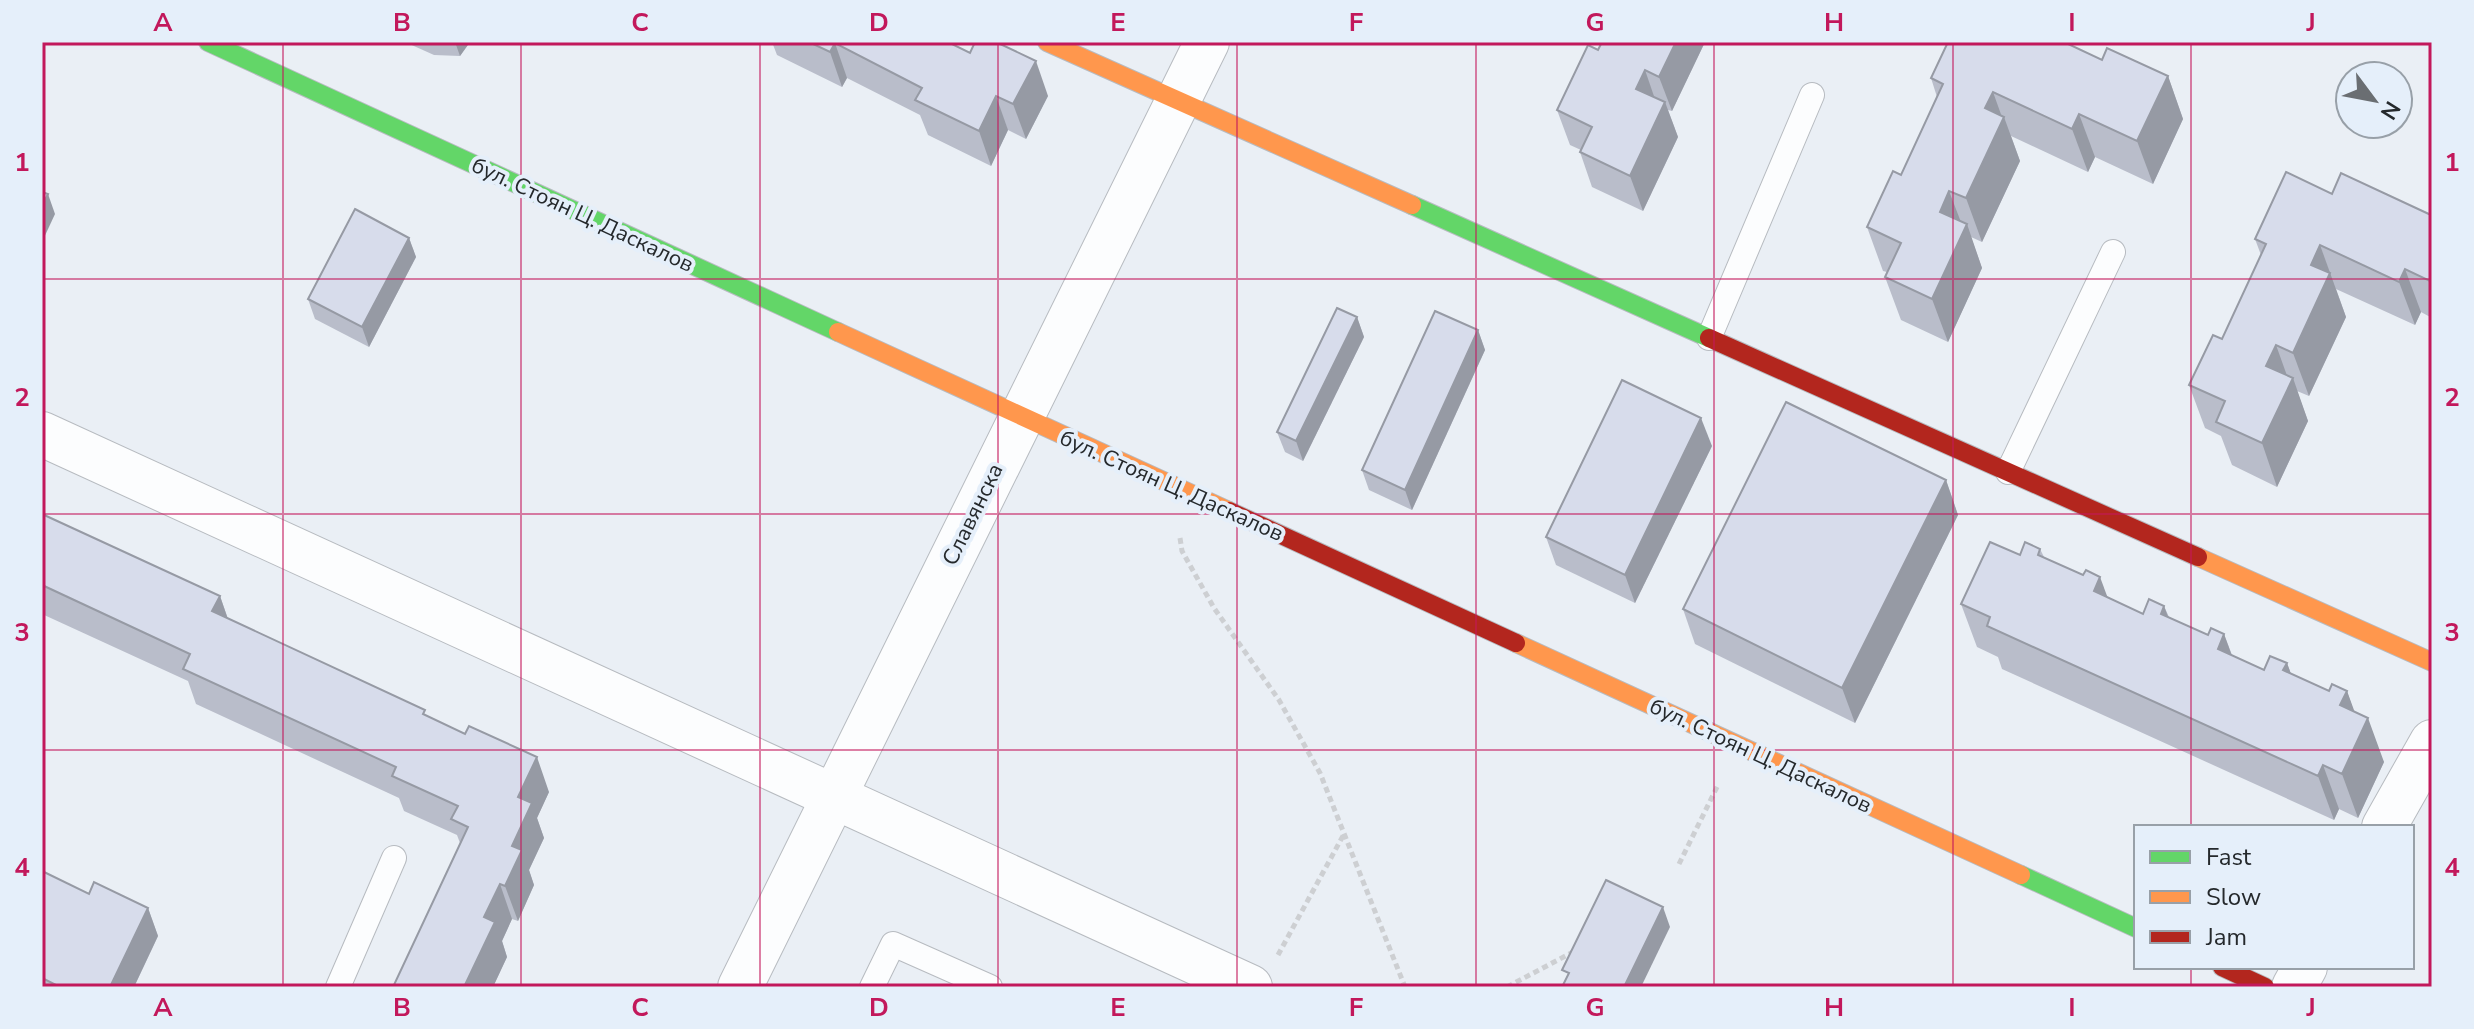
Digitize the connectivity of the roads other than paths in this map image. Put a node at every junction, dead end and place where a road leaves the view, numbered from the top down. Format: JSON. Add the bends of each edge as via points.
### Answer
{"nodes":[{"id":1,"x":208,"y":42,"type":"edge"},
{"id":2,"x":1047,"y":42,"type":"edge"},
{"id":3,"x":1207,"y":42,"type":"edge"},
{"id":4,"x":1812,"y":95,"type":"dead end"},
{"id":5,"x":1178,"y":101,"type":"junction"},
{"id":6,"x":2113,"y":252,"type":"dead end"},
{"id":7,"x":1709,"y":338,"type":"junction"},
{"id":8,"x":1020,"y":416,"type":"junction"},
{"id":9,"x":42,"y":434,"type":"edge"},
{"id":10,"x":2008,"y":472,"type":"junction"},
{"id":11,"x":2432,"y":662,"type":"edge"},
{"id":12,"x":2432,"y":742,"type":"edge"},
{"id":13,"x":835,"y":795,"type":"junction"},
{"id":14,"x":2385,"y":825,"type":"edge"},
{"id":15,"x":394,"y":858,"type":"dead end"},
{"id":16,"x":2134,"y":927,"type":"edge"},
{"id":17,"x":2226,"y":969,"type":"edge"},
{"id":18,"x":2304,"y":969,"type":"edge"},
{"id":19,"x":1262,"y":973,"type":"edge"},
{"id":20,"x":338,"y":987,"type":"edge"},
{"id":21,"x":740,"y":987,"type":"edge"},
{"id":22,"x":872,"y":987,"type":"edge"},
{"id":23,"x":990,"y":987,"type":"edge"},
{"id":24,"x":2265,"y":987,"type":"edge"},
{"id":25,"x":2294,"y":987,"type":"edge"}],
"edges":[{"from":1,"to":8,"type":"street","name":"бул. Стоян Ц. Даскалов"},
{"from":2,"to":5,"type":"street"},
{"from":3,"to":5,"type":"street","name":"Славянска"},
{"from":4,"to":7,"type":"lane"},
{"from":5,"to":7,"type":"street"},
{"from":5,"to":8,"type":"street","name":"Славянска"},
{"from":6,"to":10,"type":"lane"},
{"from":7,"to":10,"type":"street"},
{"from":8,"to":13,"type":"street","name":"Славянска"},
{"from":8,"to":16,"type":"street","name":"бул. Стоян Ц. Даскалов"},
{"from":9,"to":13,"type":"street"},
{"from":10,"to":11,"type":"street"},
{"from":12,"to":14,"type":"street"},
{"from":13,"to":19,"type":"street"},
{"from":13,"to":21,"type":"street","name":"Славянска"},
{"from":15,"to":20,"type":"lane"},
{"from":17,"to":24,"type":"street"},
{"from":18,"to":25,"type":"street"},
{"from":22,"to":23,"type":"lane","via":[[893,944]]}]}
